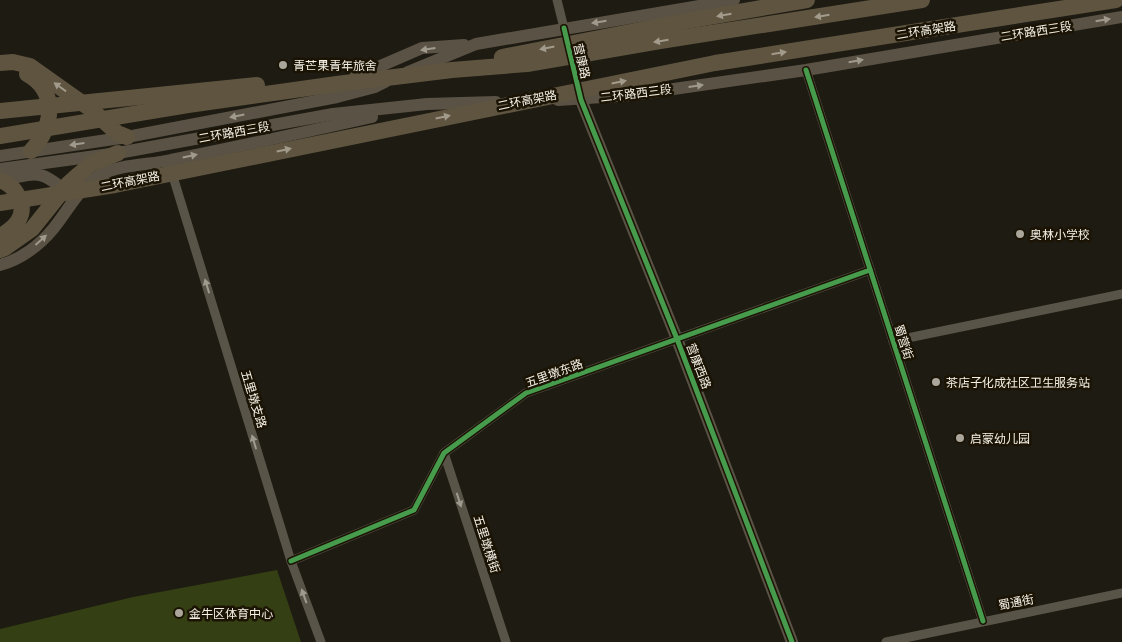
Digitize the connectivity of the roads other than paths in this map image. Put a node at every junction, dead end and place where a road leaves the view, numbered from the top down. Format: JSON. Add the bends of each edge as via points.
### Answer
{"nodes":[{"id":1,"x":557,"y":0,"type":"edge"},
{"id":2,"x":734,"y":0,"type":"edge"},
{"id":3,"x":807,"y":0,"type":"edge"},
{"id":4,"x":922,"y":0,"type":"edge"},
{"id":5,"x":1116,"y":0,"type":"edge"},
{"id":6,"x":1122,"y":17,"type":"edge"},
{"id":7,"x":564,"y":28,"type":"junction"},
{"id":8,"x":476,"y":44,"type":"junction"},
{"id":9,"x":0,"y":63,"type":"edge"},
{"id":10,"x":452,"y":70,"type":"junction"},
{"id":11,"x":806,"y":70,"type":"junction"},
{"id":12,"x":0,"y":71,"type":"edge"},
{"id":13,"x":337,"y":91,"type":"junction"},
{"id":14,"x":581,"y":100,"type":"junction"},
{"id":15,"x":427,"y":104,"type":"junction"},
{"id":16,"x":0,"y":110,"type":"edge"},
{"id":17,"x":0,"y":136,"type":"edge"},
{"id":18,"x":127,"y":137,"type":"junction"},
{"id":19,"x":31,"y":150,"type":"junction"},
{"id":20,"x":118,"y":153,"type":"junction"},
{"id":21,"x":0,"y":156,"type":"edge"},
{"id":22,"x":168,"y":161,"type":"junction"},
{"id":23,"x":0,"y":169,"type":"edge"},
{"id":24,"x":0,"y":180,"type":"edge"},
{"id":25,"x":115,"y":185,"type":"junction"},
{"id":26,"x":75,"y":199,"type":"junction"},
{"id":27,"x":0,"y":203,"type":"edge"},
{"id":28,"x":0,"y":214,"type":"edge"},
{"id":29,"x":0,"y":237,"type":"edge"},
{"id":30,"x":0,"y":250,"type":"edge"},
{"id":31,"x":0,"y":265,"type":"edge"},
{"id":32,"x":870,"y":270,"type":"junction"},
{"id":33,"x":1122,"y":294,"type":"edge"},
{"id":34,"x":678,"y":339,"type":"junction"},
{"id":35,"x":893,"y":341,"type":"junction"},
{"id":36,"x":444,"y":454,"type":"junction"},
{"id":37,"x":291,"y":561,"type":"junction"},
{"id":38,"x":1122,"y":593,"type":"edge"},
{"id":39,"x":983,"y":621,"type":"junction"},
{"id":40,"x":321,"y":642,"type":"edge"},
{"id":41,"x":506,"y":642,"type":"edge"},
{"id":42,"x":792,"y":642,"type":"edge"},
{"id":43,"x":886,"y":642,"type":"edge"}],
"edges":[{"from":1,"to":7,"type":"street","name":"营康路"},
{"from":2,"to":7,"type":"main road","name":"二环路西三段","one_way":true},
{"from":3,"to":10,"type":"highway","one_way":true,"via":[[504,56]]},
{"from":4,"to":10,"type":"highway","one_way":true,"via":[[527,64]]},
{"from":25,"to":5,"type":"highway","name":"二环高架路","one_way":true,"via":[[715,63]]},
{"from":11,"to":6,"type":"main road","name":"二环路西三段","one_way":true},
{"from":7,"to":8,"type":"main road","name":"二环路西三段"},
{"from":8,"to":13,"type":"main road","name":"二环路西三段","via":[[374,87]]},
{"from":8,"to":16,"type":"main road","one_way":true,"via":[[422,48],[358,77],[113,105]]},
{"from":18,"to":9,"type":"highway","one_way":true,"via":[[117,133],[92,110],[30,66]]},
{"from":10,"to":13,"type":"highway"},
{"from":14,"to":11,"type":"main road","name":"二环路西三段","one_way":true},
{"from":11,"to":32,"type":"street","name":"蜀营街"},
{"from":12,"to":19,"type":"highway","via":[[24,73],[36,80],[47,96],[49,118],[44,133]]},
{"from":13,"to":16,"type":"highway","via":[[278,83]]},
{"from":13,"to":17,"type":"highway","via":[[197,104]]},
{"from":13,"to":18,"type":"main road","name":"二环路西三段","one_way":true},
{"from":14,"to":15,"type":"main road","name":"二环路西三段"},
{"from":14,"to":34,"type":"main road","name":"营康西路"},
{"from":15,"to":20,"type":"main road","name":"二环路西三段","via":[[333,114]]},
{"from":22,"to":15,"type":"main road","one_way":true},
{"from":18,"to":19,"type":"main road","name":"二环路西三段","one_way":true},
{"from":19,"to":21,"type":"main road","name":"二环路西三段"},
{"from":20,"to":23,"type":"main road","name":"二环路西三段"},
{"from":20,"to":30,"type":"highway","via":[[91,164],[68,184],[32,229]]},
{"from":22,"to":26,"type":"main road","via":[[100,176]]},
{"from":37,"to":22,"type":"street","name":"五里墩支路","one_way":true},
{"from":24,"to":26,"type":"main road","via":[[30,174],[44,175]]},
{"from":24,"to":29,"type":"highway","via":[[15,191],[22,206],[17,222]]},
{"from":25,"to":27,"type":"highway","name":"二环高架路"},
{"from":25,"to":28,"type":"highway"},
{"from":31,"to":26,"type":"main road","one_way":true,"via":[[21,257],[40,242]]},
{"from":32,"to":34,"type":"street","name":"五里墩东路"},
{"from":32,"to":35,"type":"street","name":"蜀营街"},
{"from":33,"to":35,"type":"street"},
{"from":34,"to":36,"type":"street","name":"五里墩东路","via":[[526,393]]},
{"from":34,"to":42,"type":"main road","name":"营康西路"},
{"from":35,"to":39,"type":"street","name":"蜀营街"},
{"from":36,"to":37,"type":"street","name":"五里墩东路","via":[[414,510]]},
{"from":36,"to":41,"type":"street","name":"五里墩横街","one_way":true},
{"from":40,"to":37,"type":"street","name":"五里墩支路","one_way":true},
{"from":38,"to":39,"type":"street","name":"蜀通街"},
{"from":39,"to":43,"type":"street","name":"蜀通街"}]}
